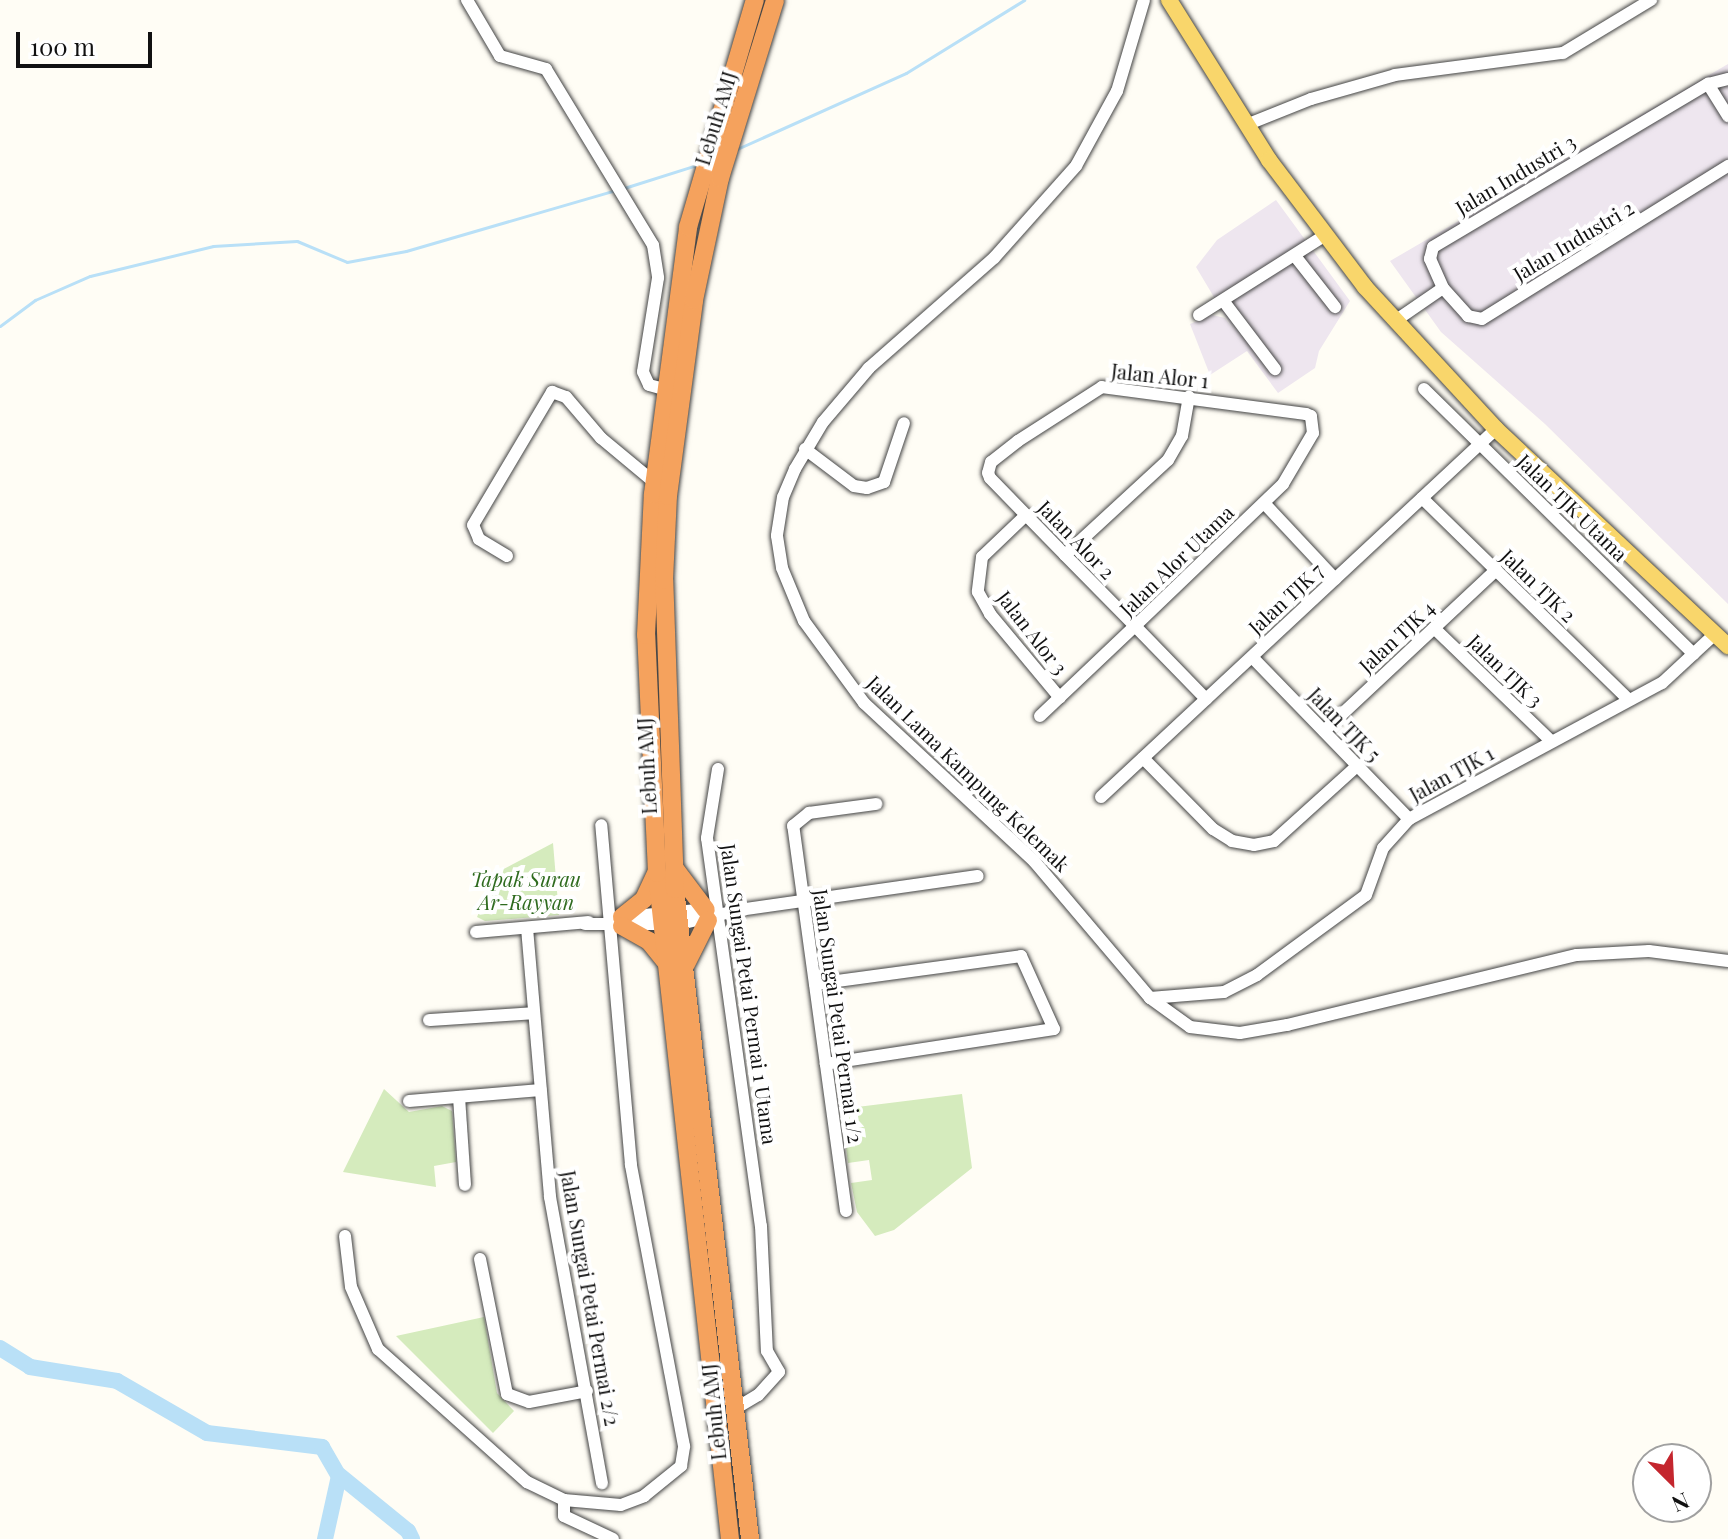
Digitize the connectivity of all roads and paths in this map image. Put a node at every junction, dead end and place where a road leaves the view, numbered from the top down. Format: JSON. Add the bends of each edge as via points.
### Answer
{"nodes":[{"id":1,"x":467,"y":0,"type":"edge"},
{"id":2,"x":755,"y":0,"type":"edge"},
{"id":3,"x":775,"y":0,"type":"edge"},
{"id":4,"x":1144,"y":0,"type":"edge"},
{"id":5,"x":1169,"y":0,"type":"edge"},
{"id":6,"x":1651,"y":0,"type":"edge"},
{"id":7,"x":1728,"y":79,"type":"edge"},
{"id":8,"x":1708,"y":84,"type":"junction"},
{"id":9,"x":1728,"y":116,"type":"edge"},
{"id":10,"x":1246,"y":125,"type":"junction"},
{"id":11,"x":720,"y":146,"type":"junction"},
{"id":12,"x":1728,"y":166,"type":"edge"},
{"id":13,"x":711,"y":177,"type":"junction"},
{"id":14,"x":1324,"y":236,"type":"junction"},
{"id":15,"x":1295,"y":256,"type":"junction"},
{"id":16,"x":1443,"y":288,"type":"junction"},
{"id":17,"x":1225,"y":303,"type":"junction"},
{"id":18,"x":1335,"y":307,"type":"dead end"},
{"id":19,"x":1199,"y":315,"type":"dead end"},
{"id":20,"x":1395,"y":321,"type":"junction"},
{"id":21,"x":1275,"y":369,"type":"dead end"},
{"id":22,"x":664,"y":389,"type":"junction"},
{"id":23,"x":1424,"y":389,"type":"dead end"},
{"id":24,"x":1189,"y":397,"type":"junction"},
{"id":25,"x":1311,"y":416,"type":"joint"},
{"id":26,"x":904,"y":423,"type":"dead end"},
{"id":27,"x":1496,"y":429,"type":"junction"},
{"id":28,"x":1480,"y":444,"type":"junction"},
{"id":29,"x":805,"y":449,"type":"junction"},
{"id":30,"x":988,"y":473,"type":"joint"},
{"id":31,"x":654,"y":482,"type":"junction"},
{"id":32,"x":1422,"y":498,"type":"junction"},
{"id":33,"x":1264,"y":503,"type":"junction"},
{"id":34,"x":1026,"y":515,"type":"junction"},
{"id":35,"x":1606,"y":534,"type":"junction"},
{"id":36,"x":1589,"y":551,"type":"junction"},
{"id":37,"x":1065,"y":555,"type":"junction"},
{"id":38,"x":507,"y":556,"type":"dead end"},
{"id":39,"x":1496,"y":570,"type":"junction"},
{"id":40,"x":1335,"y":579,"type":"junction"},
{"id":41,"x":1135,"y":626,"type":"junction"},
{"id":42,"x":1434,"y":628,"type":"junction"},
{"id":43,"x":1724,"y":642,"type":"edge"},
{"id":44,"x":1694,"y":654,"type":"junction"},
{"id":45,"x":1252,"y":657,"type":"junction"},
{"id":46,"x":1060,"y":698,"type":"junction"},
{"id":47,"x":1206,"y":699,"type":"junction"},
{"id":48,"x":1629,"y":700,"type":"junction"},
{"id":49,"x":1040,"y":716,"type":"dead end"},
{"id":50,"x":1324,"y":731,"type":"junction"},
{"id":51,"x":1551,"y":741,"type":"junction"},
{"id":52,"x":1143,"y":758,"type":"junction"},
{"id":53,"x":1357,"y":766,"type":"junction"},
{"id":54,"x":718,"y":769,"type":"dead end"},
{"id":55,"x":1101,"y":797,"type":"dead end"},
{"id":56,"x":876,"y":804,"type":"dead end"},
{"id":57,"x":1409,"y":819,"type":"junction"},
{"id":58,"x":601,"y":825,"type":"dead end"},
{"id":59,"x":665,"y":870,"type":"junction"},
{"id":60,"x":978,"y":876,"type":"dead end"},
{"id":61,"x":803,"y":901,"type":"junction"},
{"id":62,"x":713,"y":914,"type":"junction"},
{"id":63,"x":670,"y":919,"type":"junction"},
{"id":64,"x":616,"y":922,"type":"junction"},
{"id":65,"x":527,"y":928,"type":"junction"},
{"id":66,"x":476,"y":932,"type":"dead end"},
{"id":67,"x":1728,"y":961,"type":"edge"},
{"id":68,"x":677,"y":967,"type":"junction"},
{"id":69,"x":815,"y":984,"type":"junction"},
{"id":70,"x":1150,"y":998,"type":"junction"},
{"id":71,"x":534,"y":1013,"type":"junction"},
{"id":72,"x":429,"y":1020,"type":"dead end"},
{"id":73,"x":826,"y":1064,"type":"junction"},
{"id":74,"x":541,"y":1090,"type":"junction"},
{"id":75,"x":459,"y":1097,"type":"junction"},
{"id":76,"x":409,"y":1101,"type":"dead end"},
{"id":77,"x":465,"y":1185,"type":"dead end"},
{"id":78,"x":846,"y":1211,"type":"dead end"},
{"id":79,"x":345,"y":1236,"type":"dead end"},
{"id":80,"x":480,"y":1259,"type":"dead end"},
{"id":81,"x":587,"y":1391,"type":"junction"},
{"id":82,"x":735,"y":1409,"type":"junction"},
{"id":83,"x":602,"y":1483,"type":"dead end"},
{"id":84,"x":564,"y":1500,"type":"junction"},
{"id":85,"x":613,"y":1539,"type":"edge"},
{"id":86,"x":730,"y":1539,"type":"edge"},
{"id":87,"x":750,"y":1539,"type":"edge"}],
"edges":[{"from":1,"to":22,"type":"street","via":[[500,56],[546,69],[657,256],[643,372],[649,385]]},
{"from":2,"to":11,"type":"highway","name":"Lebuh AMJ"},
{"from":3,"to":11,"type":"highway","name":"Lebuh AMJ"},
{"from":4,"to":29,"type":"street","name":"Jalan Lama Kampung Kelemak","via":[[1117,91],[1076,166],[994,258],[869,368]]},
{"from":5,"to":10,"type":"main road"},
{"from":6,"to":10,"type":"street","via":[[1593,39],[1561,53],[1395,75]]},
{"from":7,"to":8,"type":"street"},
{"from":8,"to":9,"type":"street"},
{"from":8,"to":16,"type":"street","name":"Jalan Industri 3","via":[[1433,247],[1430,259]]},
{"from":10,"to":14,"type":"main road"},
{"from":11,"to":13,"type":"highway","name":"Lebuh AMJ"},
{"from":12,"to":16,"type":"street","name":"Jalan Industri 2","via":[[1482,319],[1468,316]]},
{"from":13,"to":22,"type":"highway","name":"Lebuh AMJ","via":[[688,227]]},
{"from":13,"to":59,"type":"highway","name":"Lebuh AMJ","via":[[668,496]]},
{"from":14,"to":15,"type":"street"},
{"from":14,"to":20,"type":"main road"},
{"from":15,"to":17,"type":"street"},
{"from":15,"to":18,"type":"street"},
{"from":16,"to":20,"type":"street"},
{"from":17,"to":19,"type":"street"},
{"from":17,"to":21,"type":"street"},
{"from":20,"to":27,"type":"main road"},
{"from":22,"to":31,"type":"highway","name":"Lebuh AMJ"},
{"from":23,"to":28,"type":"street","name":"Jalan TJK Utama"},
{"from":24,"to":25,"type":"street","name":"Jalan Alor 1"},
{"from":24,"to":30,"type":"street","name":"Jalan Alor 1","via":[[1102,387],[1018,441],[991,462]]},
{"from":24,"to":37,"type":"street","via":[[1182,436],[1168,460]]},
{"from":25,"to":33,"type":"street","name":"Jalan Alor Utama","via":[[1313,433],[1299,461]]},
{"from":26,"to":29,"type":"street","via":[[884,482],[867,488],[854,486]]},
{"from":27,"to":28,"type":"street","name":"Jalan TJK 7"},
{"from":27,"to":35,"type":"main road"},
{"from":28,"to":32,"type":"street","name":"Jalan TJK 7"},
{"from":28,"to":36,"type":"street","name":"Jalan TJK Utama"},
{"from":29,"to":70,"type":"street","name":"Jalan Lama Kampung Kelemak","via":[[783,497],[778,544],[788,587],[816,640],[864,703],[1054,882]]},
{"from":30,"to":34,"type":"street","name":"Jalan Alor 2"},
{"from":31,"to":38,"type":"street","via":[[601,438],[566,397],[552,392],[473,525],[479,539]]},
{"from":31,"to":59,"type":"highway","name":"Lebuh AMJ","via":[[646,663]]},
{"from":32,"to":39,"type":"street","name":"Jalan TJK 2"},
{"from":32,"to":40,"type":"street","name":"Jalan TJK 7"},
{"from":33,"to":40,"type":"street"},
{"from":33,"to":41,"type":"street","name":"Jalan Alor Utama"},
{"from":34,"to":37,"type":"street","name":"Jalan Alor 2"},
{"from":34,"to":46,"type":"street","name":"Jalan Alor 3","via":[[982,557],[978,592]]},
{"from":35,"to":36,"type":"street"},
{"from":35,"to":43,"type":"main road"},
{"from":36,"to":44,"type":"street","name":"Jalan TJK Utama"},
{"from":37,"to":41,"type":"street","name":"Jalan Alor 2"},
{"from":39,"to":42,"type":"street","name":"Jalan TJK 4"},
{"from":39,"to":48,"type":"street","name":"Jalan TJK 2"},
{"from":40,"to":45,"type":"street","name":"Jalan TJK 7"},
{"from":41,"to":46,"type":"street","name":"Jalan Alor Utama"},
{"from":41,"to":47,"type":"street","name":"Jalan Alor 2"},
{"from":42,"to":50,"type":"street","name":"Jalan TJK 4"},
{"from":42,"to":51,"type":"street","name":"Jalan TJK 3"},
{"from":43,"to":44,"type":"street","name":"Jalan TJK 1"},
{"from":44,"to":48,"type":"street","name":"Jalan TJK 1","via":[[1662,683]]},
{"from":45,"to":47,"type":"street","name":"Jalan TJK 7"},
{"from":45,"to":50,"type":"street","name":"Jalan TJK 5"},
{"from":46,"to":49,"type":"street","name":"Jalan Alor Utama"},
{"from":47,"to":52,"type":"street","name":"Jalan TJK 7"},
{"from":48,"to":51,"type":"street","name":"Jalan TJK 1"},
{"from":50,"to":53,"type":"street","name":"Jalan TJK 5"},
{"from":51,"to":57,"type":"street","name":"Jalan TJK 1"},
{"from":52,"to":53,"type":"street","via":[[1213,829],[1232,841],[1254,845],[1274,841]]},
{"from":52,"to":55,"type":"street","name":"Jalan TJK 7"},
{"from":53,"to":57,"type":"street","name":"Jalan TJK 5"},
{"from":54,"to":62,"type":"street","name":"Jalan Sungai Petai Permai 1 Utama","via":[[707,838]]},
{"from":56,"to":61,"type":"street","name":"Jalan Sungai Petai Permai 1/2","via":[[809,813],[793,826]]},
{"from":57,"to":70,"type":"street","name":"Jalan TJK 1","via":[[1383,848],[1366,895],[1257,975],[1224,992]]},
{"from":58,"to":64,"type":"street"},
{"from":59,"to":62,"type":"highway"},
{"from":59,"to":63,"type":"highway","name":"Lebuh AMJ"},
{"from":59,"to":64,"type":"highway","via":[[644,899]]},
{"from":60,"to":61,"type":"street"},
{"from":61,"to":62,"type":"street"},
{"from":61,"to":69,"type":"street","name":"Jalan Sungai Petai Permai 1/2"},
{"from":62,"to":63,"type":"street"},
{"from":62,"to":68,"type":"highway"},
{"from":62,"to":82,"type":"street","name":"Jalan Sungai Petai Permai 1 Utama","via":[[761,1226],[767,1351],[779,1372],[758,1395]]},
{"from":63,"to":64,"type":"street"},
{"from":63,"to":68,"type":"highway","name":"Lebuh AMJ"},
{"from":64,"to":65,"type":"street"},
{"from":64,"to":68,"type":"highway","via":[[649,941]]},
{"from":64,"to":84,"type":"street","via":[[631,1165],[684,1457],[676,1474],[631,1503]]},
{"from":65,"to":66,"type":"street"},
{"from":65,"to":71,"type":"street","name":"Jalan Sungai Petai Permai 2/2"},
{"from":67,"to":70,"type":"street","name":"Jalan Lama Kampung Kelemak","via":[[1649,951],[1577,955],[1240,1033],[1190,1027]]},
{"from":68,"to":82,"type":"highway","name":"Lebuh AMJ"},
{"from":68,"to":86,"type":"highway","name":"Lebuh AMJ"},
{"from":69,"to":73,"type":"street","name":"Jalan Sungai Petai Permai 1/2"},
{"from":69,"to":73,"type":"street","via":[[1021,956],[1054,1029]]},
{"from":71,"to":72,"type":"street"},
{"from":71,"to":74,"type":"street","name":"Jalan Sungai Petai Permai 2/2"},
{"from":73,"to":78,"type":"street","name":"Jalan Sungai Petai Permai 1/2"},
{"from":74,"to":75,"type":"street"},
{"from":74,"to":81,"type":"street","name":"Jalan Sungai Petai Permai 2/2","via":[[550,1197]]},
{"from":75,"to":76,"type":"street"},
{"from":75,"to":77,"type":"street"},
{"from":79,"to":84,"type":"street","via":[[351,1287],[378,1349],[527,1482]]},
{"from":80,"to":81,"type":"street","via":[[507,1394],[529,1402]]},
{"from":81,"to":83,"type":"street","name":"Jalan Sungai Petai Permai 2/2"},
{"from":82,"to":87,"type":"highway","name":"Lebuh AMJ"},
{"from":84,"to":85,"type":"street","via":[[564,1516]]}]}
